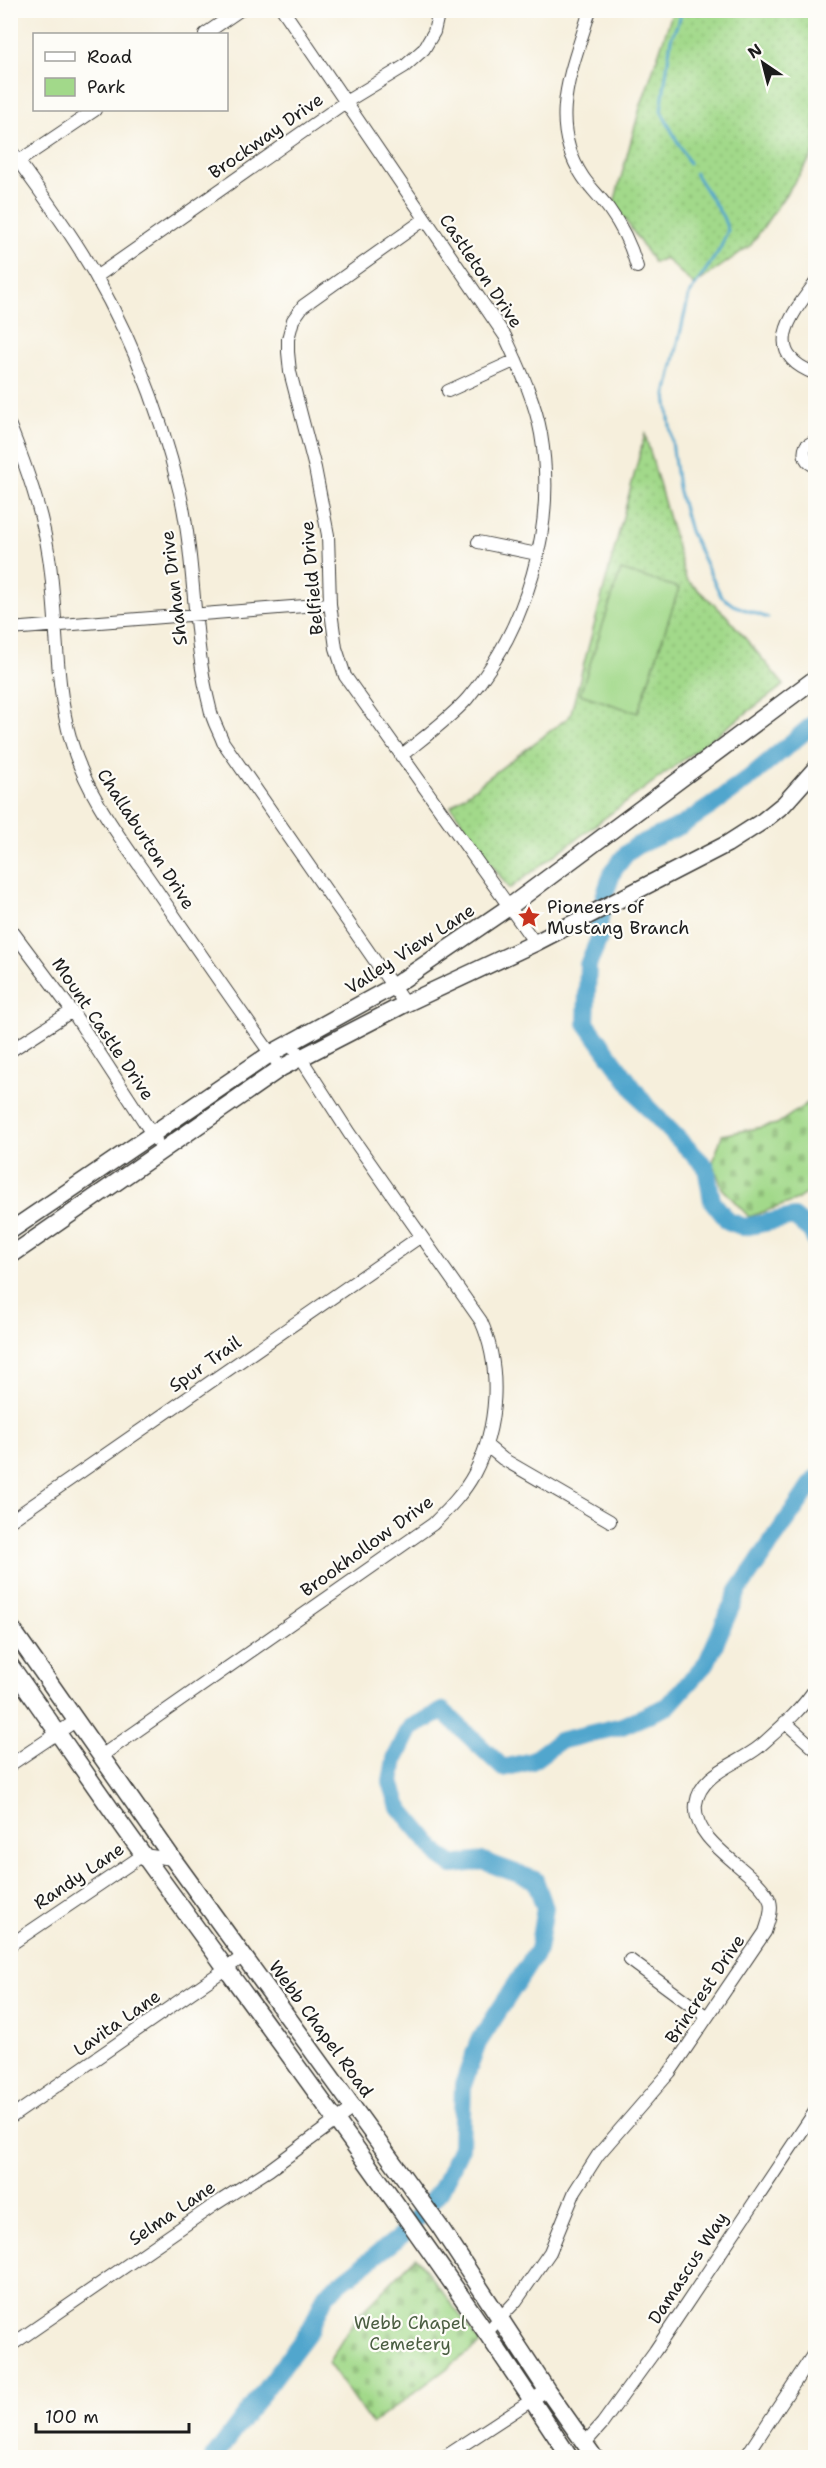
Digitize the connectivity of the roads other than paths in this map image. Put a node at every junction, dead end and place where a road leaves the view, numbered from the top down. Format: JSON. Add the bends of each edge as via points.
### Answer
{"nodes":[{"id":1,"x":240,"y":10,"type":"edge"},
{"id":2,"x":283,"y":10,"type":"edge"},
{"id":3,"x":439,"y":10,"type":"edge"},
{"id":4,"x":590,"y":10,"type":"edge"},
{"id":5,"x":206,"y":33,"type":"edge"},
{"id":6,"x":344,"y":104,"type":"junction"},
{"id":7,"x":94,"y":111,"type":"edge"},
{"id":8,"x":10,"y":149,"type":"edge"},
{"id":9,"x":19,"y":161,"type":"junction"},
{"id":10,"x":424,"y":219,"type":"junction"},
{"id":11,"x":637,"y":267,"type":"dead end"},
{"id":12,"x":96,"y":277,"type":"junction"},
{"id":13,"x":816,"y":282,"type":"edge"},
{"id":14,"x":516,"y":360,"type":"junction"},
{"id":15,"x":816,"y":374,"type":"edge"},
{"id":16,"x":448,"y":391,"type":"dead end"},
{"id":17,"x":10,"y":426,"type":"edge"},
{"id":18,"x":816,"y":440,"type":"edge"},
{"id":19,"x":816,"y":466,"type":"edge"},
{"id":20,"x":478,"y":542,"type":"dead end"},
{"id":21,"x":537,"y":554,"type":"junction"},
{"id":22,"x":330,"y":604,"type":"junction"},
{"id":23,"x":195,"y":615,"type":"junction"},
{"id":24,"x":57,"y":625,"type":"junction"},
{"id":25,"x":10,"y":629,"type":"edge"},
{"id":26,"x":816,"y":678,"type":"edge"},
{"id":27,"x":401,"y":756,"type":"junction"},
{"id":28,"x":816,"y":768,"type":"edge"},
{"id":29,"x":509,"y":907,"type":"junction"},
{"id":30,"x":10,"y":928,"type":"edge"},
{"id":31,"x":535,"y":943,"type":"junction"},
{"id":32,"x":392,"y":987,"type":"junction"},
{"id":33,"x":405,"y":1004,"type":"junction"},
{"id":34,"x":72,"y":1011,"type":"junction"},
{"id":35,"x":291,"y":1043,"type":"junction"},
{"id":36,"x":10,"y":1051,"type":"edge"},
{"id":37,"x":270,"y":1054,"type":"junction"},
{"id":38,"x":302,"y":1058,"type":"junction"},
{"id":39,"x":281,"y":1068,"type":"junction"},
{"id":40,"x":152,"y":1134,"type":"junction"},
{"id":41,"x":164,"y":1150,"type":"junction"},
{"id":42,"x":10,"y":1231,"type":"edge"},
{"id":43,"x":421,"y":1236,"type":"junction"},
{"id":44,"x":10,"y":1256,"type":"edge"},
{"id":45,"x":486,"y":1444,"type":"junction"},
{"id":46,"x":10,"y":1521,"type":"edge"},
{"id":47,"x":610,"y":1521,"type":"dead end"},
{"id":48,"x":10,"y":1626,"type":"edge"},
{"id":49,"x":10,"y":1665,"type":"edge"},
{"id":50,"x":816,"y":1687,"type":"edge"},
{"id":51,"x":77,"y":1720,"type":"junction"},
{"id":52,"x":785,"y":1722,"type":"junction"},
{"id":53,"x":58,"y":1732,"type":"junction"},
{"id":54,"x":816,"y":1750,"type":"edge"},
{"id":55,"x":101,"y":1756,"type":"junction"},
{"id":56,"x":10,"y":1765,"type":"edge"},
{"id":57,"x":143,"y":1855,"type":"junction"},
{"id":58,"x":173,"y":1859,"type":"junction"},
{"id":59,"x":10,"y":1945,"type":"edge"},
{"id":60,"x":244,"y":1956,"type":"junction"},
{"id":61,"x":630,"y":1960,"type":"dead end"},
{"id":62,"x":227,"y":1969,"type":"junction"},
{"id":63,"x":708,"y":2017,"type":"junction"},
{"id":64,"x":353,"y":2108,"type":"junction"},
{"id":65,"x":816,"y":2110,"type":"edge"},
{"id":66,"x":10,"y":2118,"type":"edge"},
{"id":67,"x":338,"y":2120,"type":"junction"},
{"id":68,"x":501,"y":2318,"type":"junction"},
{"id":69,"x":488,"y":2332,"type":"junction"},
{"id":70,"x":10,"y":2346,"type":"edge"},
{"id":71,"x":816,"y":2350,"type":"edge"},
{"id":72,"x":548,"y":2390,"type":"junction"},
{"id":73,"x":532,"y":2400,"type":"junction"},
{"id":74,"x":585,"y":2443,"type":"junction"},
{"id":75,"x":443,"y":2457,"type":"edge"},
{"id":76,"x":570,"y":2457,"type":"edge"},
{"id":77,"x":595,"y":2457,"type":"edge"},
{"id":78,"x":745,"y":2457,"type":"edge"}],
"edges":[{"from":1,"to":5,"type":"street"},
{"from":2,"to":6,"type":"street","name":"Castleton Drive"},
{"from":3,"to":6,"type":"street","name":"Brockway Drive","via":[[434,32],[424,49],[405,66]]},
{"from":4,"to":11,"type":"street","via":[[564,97],[563,121],[583,177],[631,243]]},
{"from":6,"to":10,"type":"street","name":"Castleton Drive"},
{"from":6,"to":12,"type":"street","name":"Brockway Drive"},
{"from":7,"to":9,"type":"street"},
{"from":8,"to":9,"type":"street","name":"Shahan Drive"},
{"from":9,"to":12,"type":"street","name":"Shahan Drive"},
{"from":10,"to":14,"type":"street","name":"Castleton Drive","via":[[505,336]]},
{"from":10,"to":22,"type":"street","name":"Belfield Drive","via":[[303,306],[293,320],[288,339],[290,372],[328,535]]},
{"from":12,"to":23,"type":"street","name":"Shahan Drive","via":[[138,362],[160,422],[180,493]]},
{"from":13,"to":15,"type":"street","via":[[796,308],[784,338],[790,359]]},
{"from":14,"to":16,"type":"street"},
{"from":14,"to":21,"type":"street","name":"Castleton Drive","via":[[530,394],[544,458],[546,499]]},
{"from":17,"to":24,"type":"street","name":"Challaburton Drive","via":[[39,510]]},
{"from":18,"to":19,"type":"street","via":[[806,446],[804,454],[807,462]]},
{"from":20,"to":21,"type":"street"},
{"from":21,"to":27,"type":"street","name":"Castleton Drive","via":[[525,597],[498,658],[465,701]]},
{"from":22,"to":23,"type":"street"},
{"from":22,"to":27,"type":"street","name":"Belfield Drive","via":[[336,648],[345,676]]},
{"from":23,"to":24,"type":"street"},
{"from":23,"to":32,"type":"street","name":"Shahan Drive","via":[[208,703],[223,742]]},
{"from":24,"to":25,"type":"street"},
{"from":24,"to":37,"type":"street","name":"Challaburton Drive","via":[[70,739],[86,781]]},
{"from":26,"to":29,"type":"main road","name":"Valley View Lane"},
{"from":27,"to":29,"type":"street","name":"Belfield Drive"},
{"from":28,"to":31,"type":"main road","via":[[784,804],[727,844]]},
{"from":29,"to":31,"type":"street","name":"Belfield Drive"},
{"from":29,"to":32,"type":"main road","name":"Valley View Lane"},
{"from":30,"to":34,"type":"street","name":"Mount Castle Drive"},
{"from":31,"to":33,"type":"main road"},
{"from":32,"to":33,"type":"street","name":"Shahan Drive"},
{"from":32,"to":35,"type":"main road","name":"Valley View Lane"},
{"from":33,"to":38,"type":"main road"},
{"from":34,"to":36,"type":"street"},
{"from":34,"to":40,"type":"street","name":"Mount Castle Drive"},
{"from":35,"to":37,"type":"main road","name":"Valley View Lane"},
{"from":35,"to":38,"type":"street","name":"Brookhollow Drive"},
{"from":37,"to":39,"type":"street","name":"Challaburton Drive"},
{"from":37,"to":40,"type":"main road","name":"Valley View Lane"},
{"from":38,"to":39,"type":"main road"},
{"from":38,"to":43,"type":"street","name":"Brookhollow Drive","via":[[349,1134]]},
{"from":39,"to":41,"type":"main road"},
{"from":40,"to":41,"type":"street","name":"Mount Castle Drive"},
{"from":40,"to":42,"type":"main road","name":"Valley View Lane"},
{"from":41,"to":44,"type":"main road"},
{"from":43,"to":45,"type":"street","name":"Brookhollow Drive","via":[[473,1306],[489,1338],[494,1397]]},
{"from":43,"to":46,"type":"street","name":"Spur Trail"},
{"from":45,"to":47,"type":"street","via":[[502,1459]]},
{"from":45,"to":55,"type":"street","name":"Brookhollow Drive","via":[[466,1487],[433,1524]]},
{"from":48,"to":51,"type":"main road","name":"Webb Chapel Road"},
{"from":49,"to":53,"type":"main road"},
{"from":50,"to":52,"type":"street","name":"Brincrest Drive"},
{"from":51,"to":53,"type":"street"},
{"from":51,"to":55,"type":"main road","name":"Webb Chapel Road"},
{"from":52,"to":54,"type":"street"},
{"from":52,"to":63,"type":"street","name":"Brincrest Drive","via":[[757,1749],[714,1775],[696,1804],[698,1820],[706,1835],[761,1889],[770,1901],[771,1915],[765,1932]]},
{"from":53,"to":56,"type":"street"},
{"from":53,"to":57,"type":"main road"},
{"from":55,"to":58,"type":"main road","name":"Webb Chapel Road"},
{"from":57,"to":58,"type":"street","name":"Randy Lane"},
{"from":57,"to":59,"type":"street","name":"Randy Lane"},
{"from":57,"to":62,"type":"main road"},
{"from":58,"to":60,"type":"main road","name":"Webb Chapel Road"},
{"from":60,"to":62,"type":"street","name":"Lavita Lane"},
{"from":60,"to":64,"type":"main road","name":"Webb Chapel Road"},
{"from":61,"to":63,"type":"street"},
{"from":62,"to":66,"type":"street","name":"Lavita Lane"},
{"from":62,"to":67,"type":"main road"},
{"from":63,"to":68,"type":"street","name":"Brincrest Drive","via":[[670,2072],[598,2155],[575,2191],[550,2252]]},
{"from":64,"to":67,"type":"street","name":"Selma Lane"},
{"from":64,"to":68,"type":"main road","name":"Webb Chapel Road"},
{"from":65,"to":74,"type":"street","name":"Damascus Way","via":[[655,2351]]},
{"from":67,"to":69,"type":"main road"},
{"from":67,"to":70,"type":"street","name":"Selma Lane"},
{"from":68,"to":69,"type":"street","name":"Brincrest Drive"},
{"from":68,"to":72,"type":"main road","name":"Webb Chapel Road"},
{"from":69,"to":73,"type":"main road"},
{"from":71,"to":78,"type":"street"},
{"from":72,"to":73,"type":"street"},
{"from":72,"to":74,"type":"main road","name":"Webb Chapel Road"},
{"from":73,"to":75,"type":"street"},
{"from":73,"to":76,"type":"main road"},
{"from":74,"to":77,"type":"main road","name":"Webb Chapel Road"}]}
